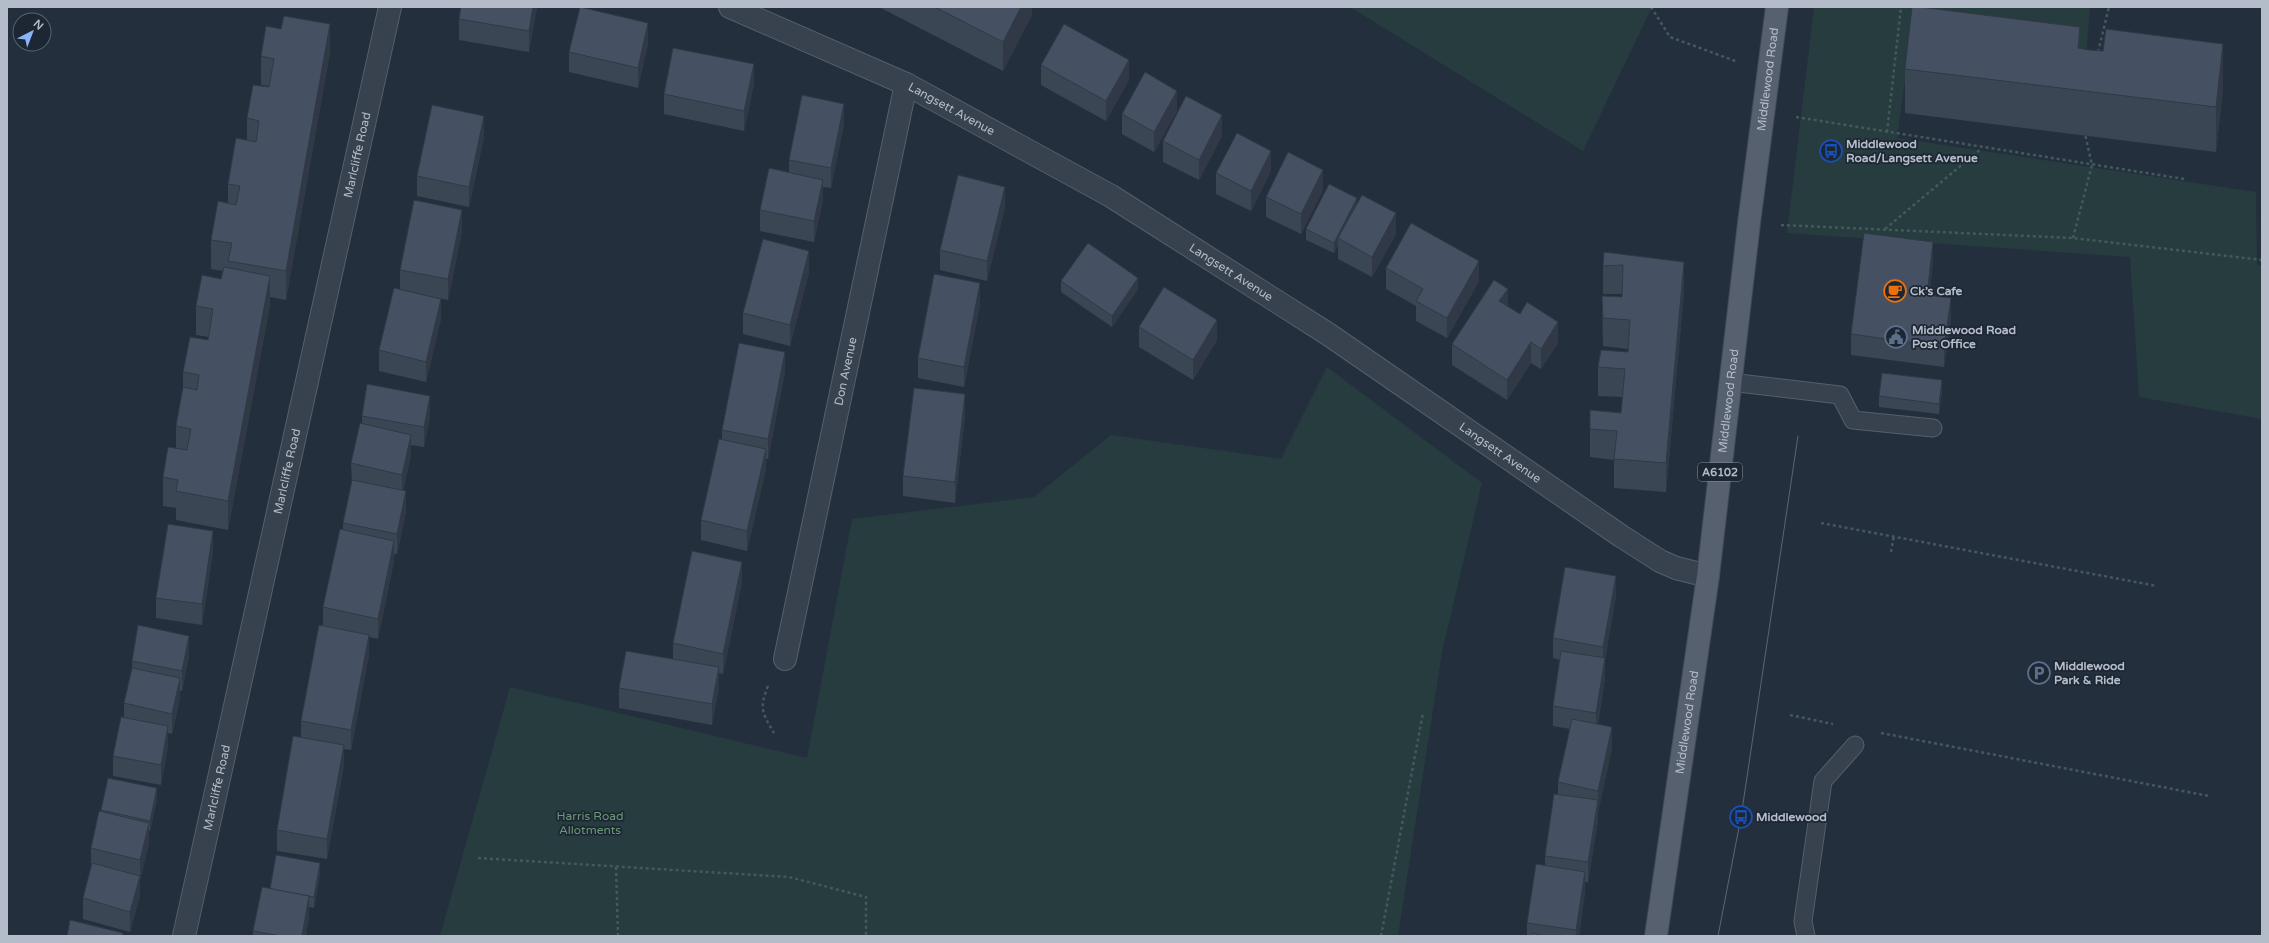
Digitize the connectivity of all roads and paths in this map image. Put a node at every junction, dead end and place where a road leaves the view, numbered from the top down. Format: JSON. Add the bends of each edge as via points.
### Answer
{"nodes":[{"id":1,"x":390,"y":7,"type":"edge"},
{"id":2,"x":730,"y":7,"type":"edge"},
{"id":3,"x":1651,"y":7,"type":"edge"},
{"id":4,"x":1777,"y":7,"type":"edge"},
{"id":5,"x":1902,"y":7,"type":"edge"},
{"id":6,"x":2109,"y":7,"type":"edge"},
{"id":7,"x":2097,"y":58,"type":"edge"},
{"id":8,"x":1768,"y":73,"type":"junction"},
{"id":9,"x":906,"y":84,"type":"junction"},
{"id":10,"x":1764,"y":112,"type":"junction"},
{"id":11,"x":2085,"y":129,"type":"edge"},
{"id":12,"x":1887,"y":132,"type":"junction"},
{"id":13,"x":1982,"y":148,"type":"junction"},
{"id":14,"x":2092,"y":165,"type":"junction"},
{"id":15,"x":2184,"y":179,"type":"dead end"},
{"id":16,"x":1749,"y":224,"type":"junction"},
{"id":17,"x":1884,"y":230,"type":"junction"},
{"id":18,"x":2072,"y":238,"type":"junction"},
{"id":19,"x":2262,"y":260,"type":"edge"},
{"id":20,"x":1730,"y":382,"type":"junction"},
{"id":21,"x":1933,"y":428,"type":"dead end"},
{"id":22,"x":1821,"y":523,"type":"dead end"},
{"id":23,"x":1894,"y":535,"type":"junction"},
{"id":24,"x":1891,"y":552,"type":"dead end"},
{"id":25,"x":1708,"y":576,"type":"junction"},
{"id":26,"x":2157,"y":586,"type":"dead end"},
{"id":27,"x":785,"y":659,"type":"joint"},
{"id":28,"x":1423,"y":713,"type":"dead end"},
{"id":29,"x":1790,"y":715,"type":"dead end"},
{"id":30,"x":1836,"y":724,"type":"dead end"},
{"id":31,"x":1873,"y":732,"type":"dead end"},
{"id":32,"x":774,"y":733,"type":"dead end"},
{"id":33,"x":1855,"y":745,"type":"dead end"},
{"id":34,"x":2209,"y":796,"type":"dead end"},
{"id":35,"x":478,"y":858,"type":"dead end"},
{"id":36,"x":616,"y":867,"type":"junction"},
{"id":37,"x":184,"y":936,"type":"edge"},
{"id":38,"x":618,"y":936,"type":"edge"},
{"id":39,"x":866,"y":936,"type":"edge"},
{"id":40,"x":1381,"y":936,"type":"edge"},
{"id":41,"x":1656,"y":936,"type":"edge"},
{"id":42,"x":1806,"y":936,"type":"edge"}],
"edges":[{"from":1,"to":37,"type":"street","name":"Marlcliffe Road"},
{"from":2,"to":9,"type":"street","name":"Langsett Avenue"},
{"from":3,"to":8,"type":"path","via":[[1670,37]]},
{"from":4,"to":8,"type":"main road","name":"Middlewood Road","number":"A6102"},
{"from":5,"to":12,"type":"path"},
{"from":6,"to":7,"type":"path"},
{"from":8,"to":10,"type":"main road","name":"Middlewood Road","number":"A6102"},
{"from":9,"to":25,"type":"street","name":"Langsett Avenue","via":[[1111,196],[1328,334],[1627,540],[1665,563]]},
{"from":9,"to":27,"type":"street","name":"Don Avenue"},
{"from":10,"to":12,"type":"path"},
{"from":10,"to":16,"type":"main road","name":"Middlewood Road","number":"A6102"},
{"from":11,"to":14,"type":"path","via":[[2084,136]]},
{"from":12,"to":13,"type":"path"},
{"from":13,"to":14,"type":"path"},
{"from":13,"to":17,"type":"path"},
{"from":14,"to":15,"type":"path"},
{"from":14,"to":18,"type":"path"},
{"from":16,"to":17,"type":"path"},
{"from":16,"to":20,"type":"main road","name":"Middlewood Road","number":"A6102"},
{"from":17,"to":18,"type":"path"},
{"from":18,"to":19,"type":"path"},
{"from":20,"to":21,"type":"lane","via":[[1840,395],[1854,420]]},
{"from":20,"to":25,"type":"main road","name":"Middlewood Road","number":"A6102"},
{"from":22,"to":23,"type":"path"},
{"from":23,"to":24,"type":"path"},
{"from":23,"to":26,"type":"path"},
{"from":25,"to":41,"type":"main road","name":"Middlewood Road","number":"A6102"},
{"from":27,"to":32,"type":"path","via":[[770,680],[762,703],[765,718]]},
{"from":28,"to":40,"type":"path"},
{"from":29,"to":30,"type":"path"},
{"from":31,"to":34,"type":"path"},
{"from":33,"to":42,"type":"lane","via":[[1823,781],[1803,921]]},
{"from":35,"to":36,"type":"path"},
{"from":36,"to":38,"type":"path"},
{"from":36,"to":39,"type":"path","via":[[789,877],[866,897]]}]}
